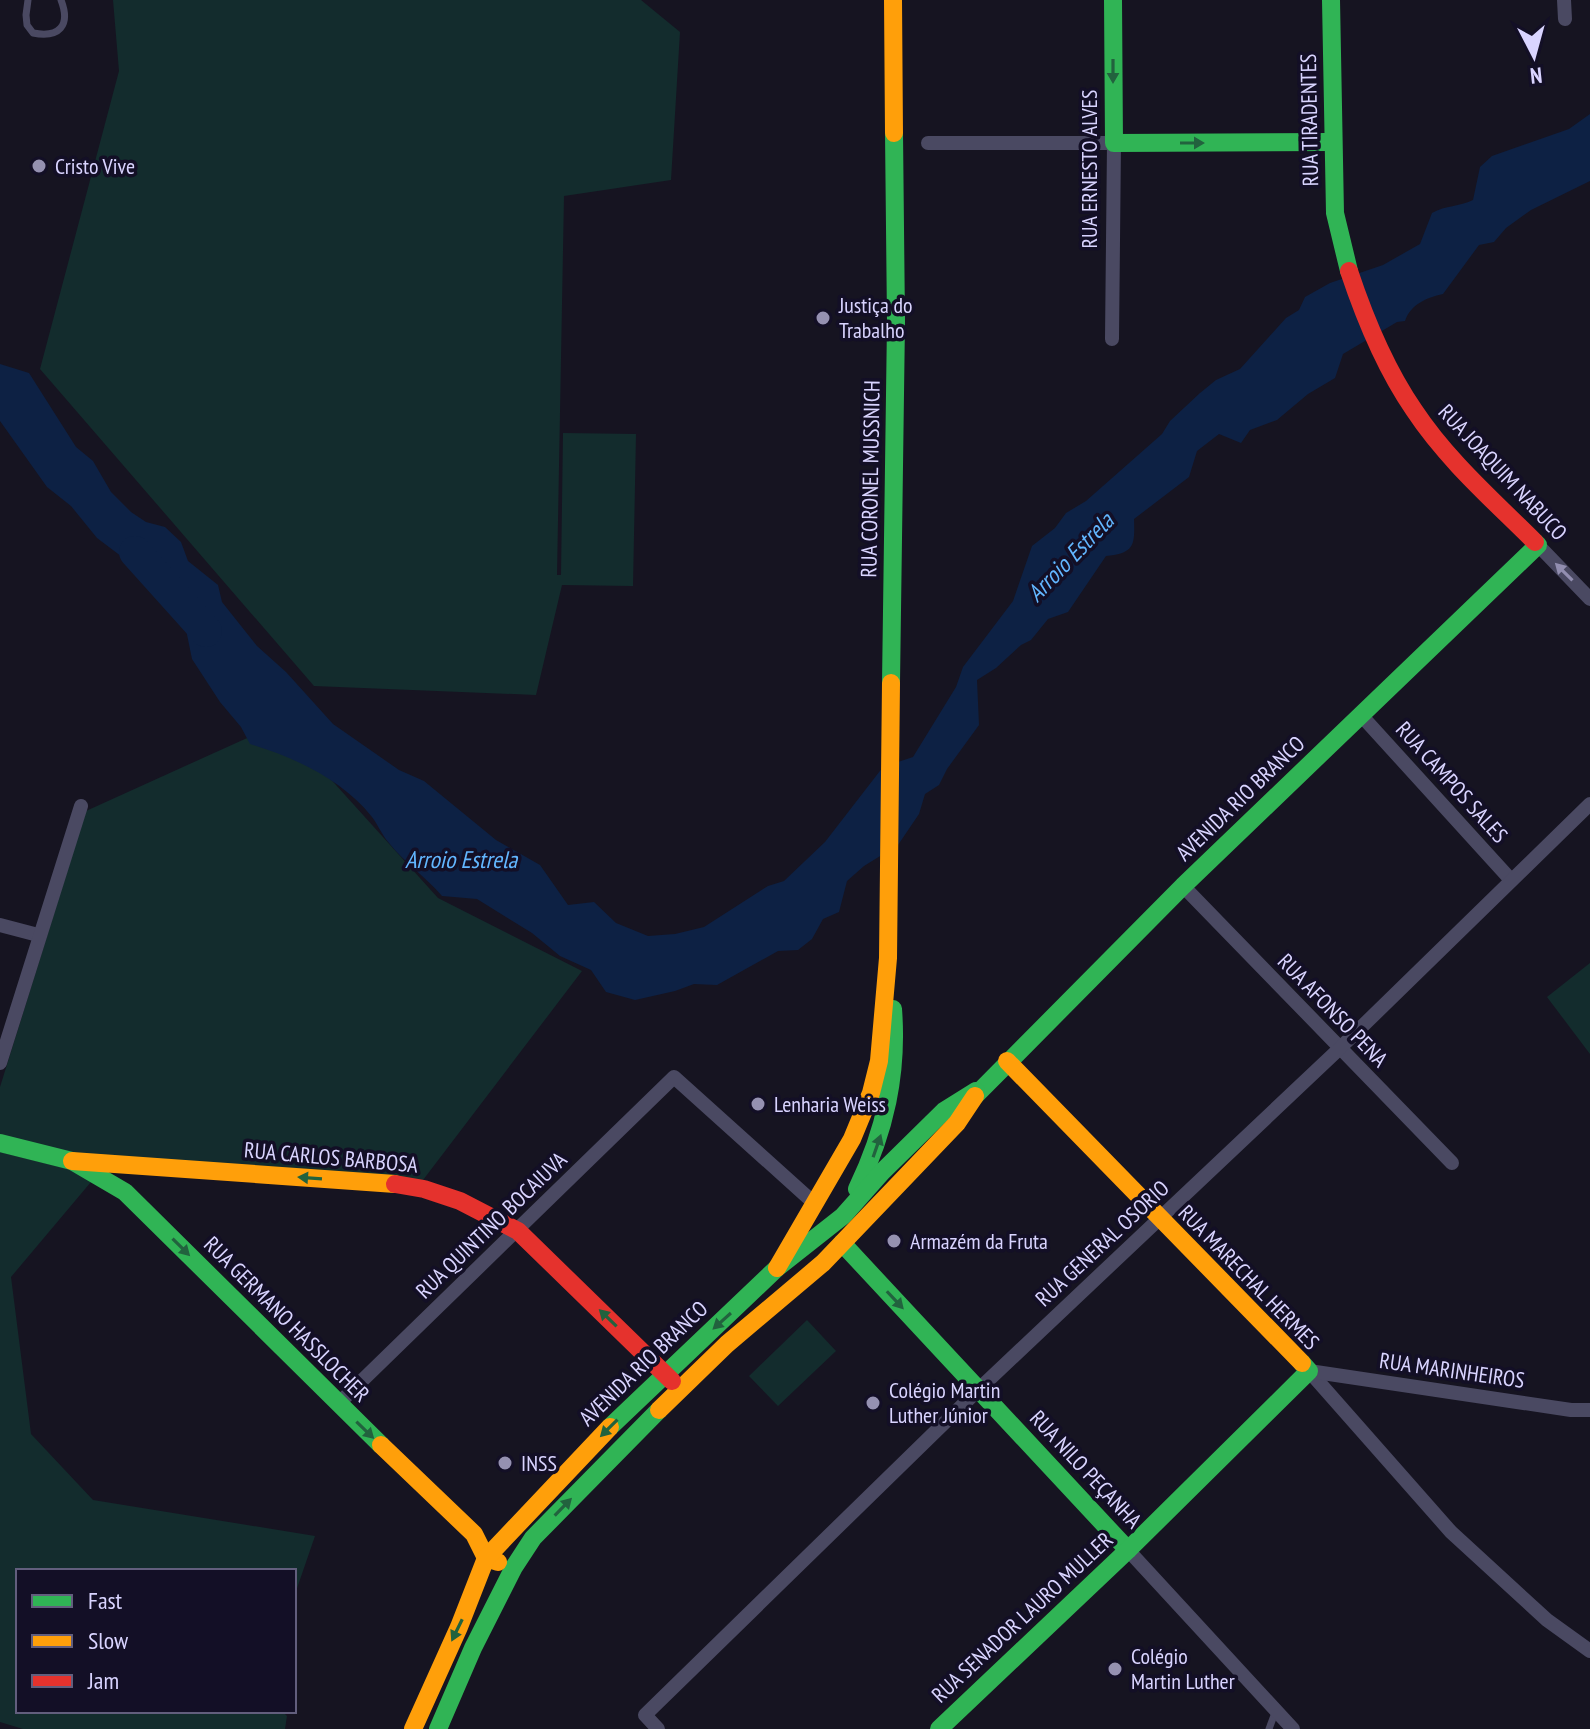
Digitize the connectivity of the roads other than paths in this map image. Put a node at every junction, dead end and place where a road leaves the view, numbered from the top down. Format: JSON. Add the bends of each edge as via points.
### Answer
{"nodes":[{"id":1,"x":28,"y":0,"type":"edge"},
{"id":2,"x":61,"y":0,"type":"edge"},
{"id":3,"x":893,"y":0,"type":"edge"},
{"id":4,"x":1113,"y":0,"type":"edge"},
{"id":5,"x":1331,"y":0,"type":"edge"},
{"id":6,"x":1564,"y":0,"type":"edge"},
{"id":7,"x":1565,"y":19,"type":"dead end"},
{"id":8,"x":1332,"y":142,"type":"junction"},
{"id":9,"x":928,"y":143,"type":"dead end"},
{"id":10,"x":1114,"y":143,"type":"junction"},
{"id":11,"x":1112,"y":339,"type":"dead end"},
{"id":12,"x":1390,"y":371,"type":"joint"},
{"id":13,"x":1538,"y":545,"type":"junction"},
{"id":14,"x":1590,"y":599,"type":"edge"},
{"id":15,"x":1360,"y":714,"type":"junction"},
{"id":16,"x":1590,"y":804,"type":"edge"},
{"id":17,"x":81,"y":806,"type":"dead end"},
{"id":18,"x":1511,"y":880,"type":"junction"},
{"id":19,"x":1183,"y":886,"type":"junction"},
{"id":20,"x":0,"y":925,"type":"edge"},
{"id":21,"x":38,"y":935,"type":"junction"},
{"id":22,"x":888,"y":956,"type":"junction"},
{"id":23,"x":1339,"y":1049,"type":"junction"},
{"id":24,"x":1007,"y":1061,"type":"junction"},
{"id":25,"x":0,"y":1063,"type":"edge"},
{"id":26,"x":980,"y":1089,"type":"junction"},
{"id":27,"x":0,"y":1143,"type":"edge"},
{"id":28,"x":72,"y":1161,"type":"junction"},
{"id":29,"x":1452,"y":1163,"type":"dead end"},
{"id":30,"x":158,"y":1166,"type":"junction"},
{"id":31,"x":125,"y":1192,"type":"junction"},
{"id":32,"x":814,"y":1203,"type":"junction"},
{"id":33,"x":843,"y":1216,"type":"junction"},
{"id":34,"x":1160,"y":1220,"type":"junction"},
{"id":35,"x":518,"y":1231,"type":"junction"},
{"id":36,"x":842,"y":1243,"type":"junction"},
{"id":37,"x":777,"y":1268,"type":"junction"},
{"id":38,"x":794,"y":1287,"type":"junction"},
{"id":39,"x":1309,"y":1371,"type":"junction"},
{"id":40,"x":664,"y":1373,"type":"junction"},
{"id":41,"x":679,"y":1389,"type":"junction"},
{"id":42,"x":978,"y":1390,"type":"junction"},
{"id":43,"x":338,"y":1404,"type":"junction"},
{"id":44,"x":1590,"y":1410,"type":"edge"},
{"id":45,"x":1128,"y":1550,"type":"junction"},
{"id":46,"x":486,"y":1558,"type":"junction"},
{"id":47,"x":514,"y":1567,"type":"junction"},
{"id":48,"x":1590,"y":1651,"type":"edge"},
{"id":49,"x":1276,"y":1710,"type":"junction"},
{"id":50,"x":413,"y":1729,"type":"edge"},
{"id":51,"x":438,"y":1729,"type":"edge"},
{"id":52,"x":658,"y":1729,"type":"edge"},
{"id":53,"x":939,"y":1729,"type":"edge"},
{"id":54,"x":1269,"y":1729,"type":"edge"},
{"id":55,"x":1293,"y":1729,"type":"edge"}],
"edges":[{"from":1,"to":2,"type":"lane","via":[[27,25],[44,35],[63,25]]},
{"from":3,"to":22,"type":"main road","name":"RUA CORONEL MUSSNICH","via":[[896,322]]},
{"from":4,"to":10,"type":"main road","name":"RUA ERNESTO ALVES","one_way":true},
{"from":5,"to":8,"type":"main road","name":"RUA TIRADENTES"},
{"from":6,"to":7,"type":"street"},
{"from":10,"to":8,"type":"main road","one_way":true},
{"from":8,"to":12,"type":"main road","name":"RUA TIRADENTES","via":[[1339,239]]},
{"from":9,"to":10,"type":"street"},
{"from":10,"to":11,"type":"street","name":"RUA ERNESTO ALVES"},
{"from":12,"to":13,"type":"main road","name":"RUA JOAQUIM NABUCO","via":[[1426,429]]},
{"from":14,"to":13,"type":"street","name":"RUA JOAQUIM NABUCO","one_way":true},
{"from":13,"to":15,"type":"main road","name":"AVENIDA RIO BRANCO"},
{"from":15,"to":18,"type":"street","name":"RUA CAMPOS SALES"},
{"from":15,"to":19,"type":"main road","name":"AVENIDA RIO BRANCO"},
{"from":16,"to":18,"type":"street","name":"RUA GENERAL OSORIO"},
{"from":17,"to":21,"type":"street"},
{"from":18,"to":23,"type":"street","name":"RUA GENERAL OSORIO"},
{"from":19,"to":23,"type":"street","name":"RUA AFONSO PENA"},
{"from":19,"to":24,"type":"main road","name":"AVENIDA RIO BRANCO"},
{"from":20,"to":21,"type":"street"},
{"from":21,"to":25,"type":"street"},
{"from":22,"to":32,"type":"main road","name":"RUA CORONEL MUSSNICH","via":[[883,1033],[871,1092],[853,1136]]},
{"from":33,"to":22,"type":"main road","name":"RUA CORONEL MUSSNICH","one_way":true,"via":[[875,1155],[891,1101],[896,1036]]},
{"from":23,"to":29,"type":"street","name":"RUA AFONSO PENA"},
{"from":23,"to":34,"type":"street","name":"RUA GENERAL OSORIO"},
{"from":24,"to":26,"type":"main road","name":"AVENIDA RIO BRANCO"},
{"from":24,"to":34,"type":"main road","name":"RUA MARECHAL HERMES"},
{"from":26,"to":33,"type":"main road","name":"AVENIDA RIO BRANCO","via":[[944,1111]]},
{"from":26,"to":36,"type":"main road","name":"AVENIDA RIO BRANCO","via":[[957,1123]]},
{"from":27,"to":28,"type":"main road","name":"RUA GERMANO HASSLOCHER"},
{"from":28,"to":30,"type":"main road","name":"RUA CARLOS BARBOSA"},
{"from":28,"to":31,"type":"main road","name":"RUA GERMANO HASSLOCHER"},
{"from":30,"to":31,"type":"main road","via":[[140,1173]]},
{"from":35,"to":30,"type":"main road","name":"RUA CARLOS BARBOSA","one_way":true,"via":[[424,1189]]},
{"from":31,"to":43,"type":"main road","name":"RUA GERMANO HASSLOCHER","one_way":true},
{"from":32,"to":35,"type":"street","name":"RUA QUINTINO BOCAIUVA","via":[[674,1077]]},
{"from":32,"to":37,"type":"main road","name":"RUA CORONEL MUSSNICH"},
{"from":33,"to":37,"type":"main road","name":"AVENIDA RIO BRANCO"},
{"from":33,"to":38,"type":"main road","name":"RUA CORONEL MUSSNICH"},
{"from":34,"to":39,"type":"main road","name":"RUA MARECHAL HERMES"},
{"from":34,"to":42,"type":"street","name":"RUA GENERAL OSORIO"},
{"from":40,"to":35,"type":"main road","name":"RUA CARLOS BARBOSA","one_way":true},
{"from":35,"to":43,"type":"street","name":"RUA QUINTINO BOCAIUVA"},
{"from":36,"to":38,"type":"main road","name":"AVENIDA RIO BRANCO"},
{"from":36,"to":42,"type":"main road","name":"RUA NILO PEÇANHA","one_way":true},
{"from":37,"to":40,"type":"main road","name":"AVENIDA RIO BRANCO","one_way":true},
{"from":38,"to":41,"type":"main road","name":"AVENIDA RIO BRANCO"},
{"from":39,"to":44,"type":"street","name":"RUA MARINHEIROS"},
{"from":39,"to":45,"type":"main road","name":"RUA SENADOR LAURO MULLER"},
{"from":39,"to":48,"type":"street","name":"RUA MARECHAL HERMES","via":[[1451,1532],[1547,1620]]},
{"from":40,"to":41,"type":"main road","name":"RUA CARLOS BARBOSA"},
{"from":40,"to":46,"type":"main road","name":"AVENIDA RIO BRANCO","one_way":true},
{"from":47,"to":41,"type":"main road","name":"AVENIDA RIO BRANCO","one_way":true,"via":[[533,1538]]},
{"from":42,"to":45,"type":"main road","name":"RUA NILO PEÇANHA"},
{"from":42,"to":52,"type":"street","name":"RUA GENERAL OSORIO","via":[[645,1715]]},
{"from":43,"to":46,"type":"main road","name":"RUA GERMANO HASSLOCHER","one_way":true,"via":[[474,1534]]},
{"from":45,"to":49,"type":"street","name":"RUA NILO PEÇANHA"},
{"from":45,"to":53,"type":"main road","name":"RUA SENADOR LAURO MULLER"},
{"from":46,"to":47,"type":"main road"},
{"from":46,"to":50,"type":"main road","name":"AVENIDA RIO BRANCO","one_way":true},
{"from":47,"to":51,"type":"main road","name":"AVENIDA RIO BRANCO"},
{"from":49,"to":54,"type":"lane"},
{"from":49,"to":55,"type":"street","name":"RUA NILO PEÇANHA"}]}
